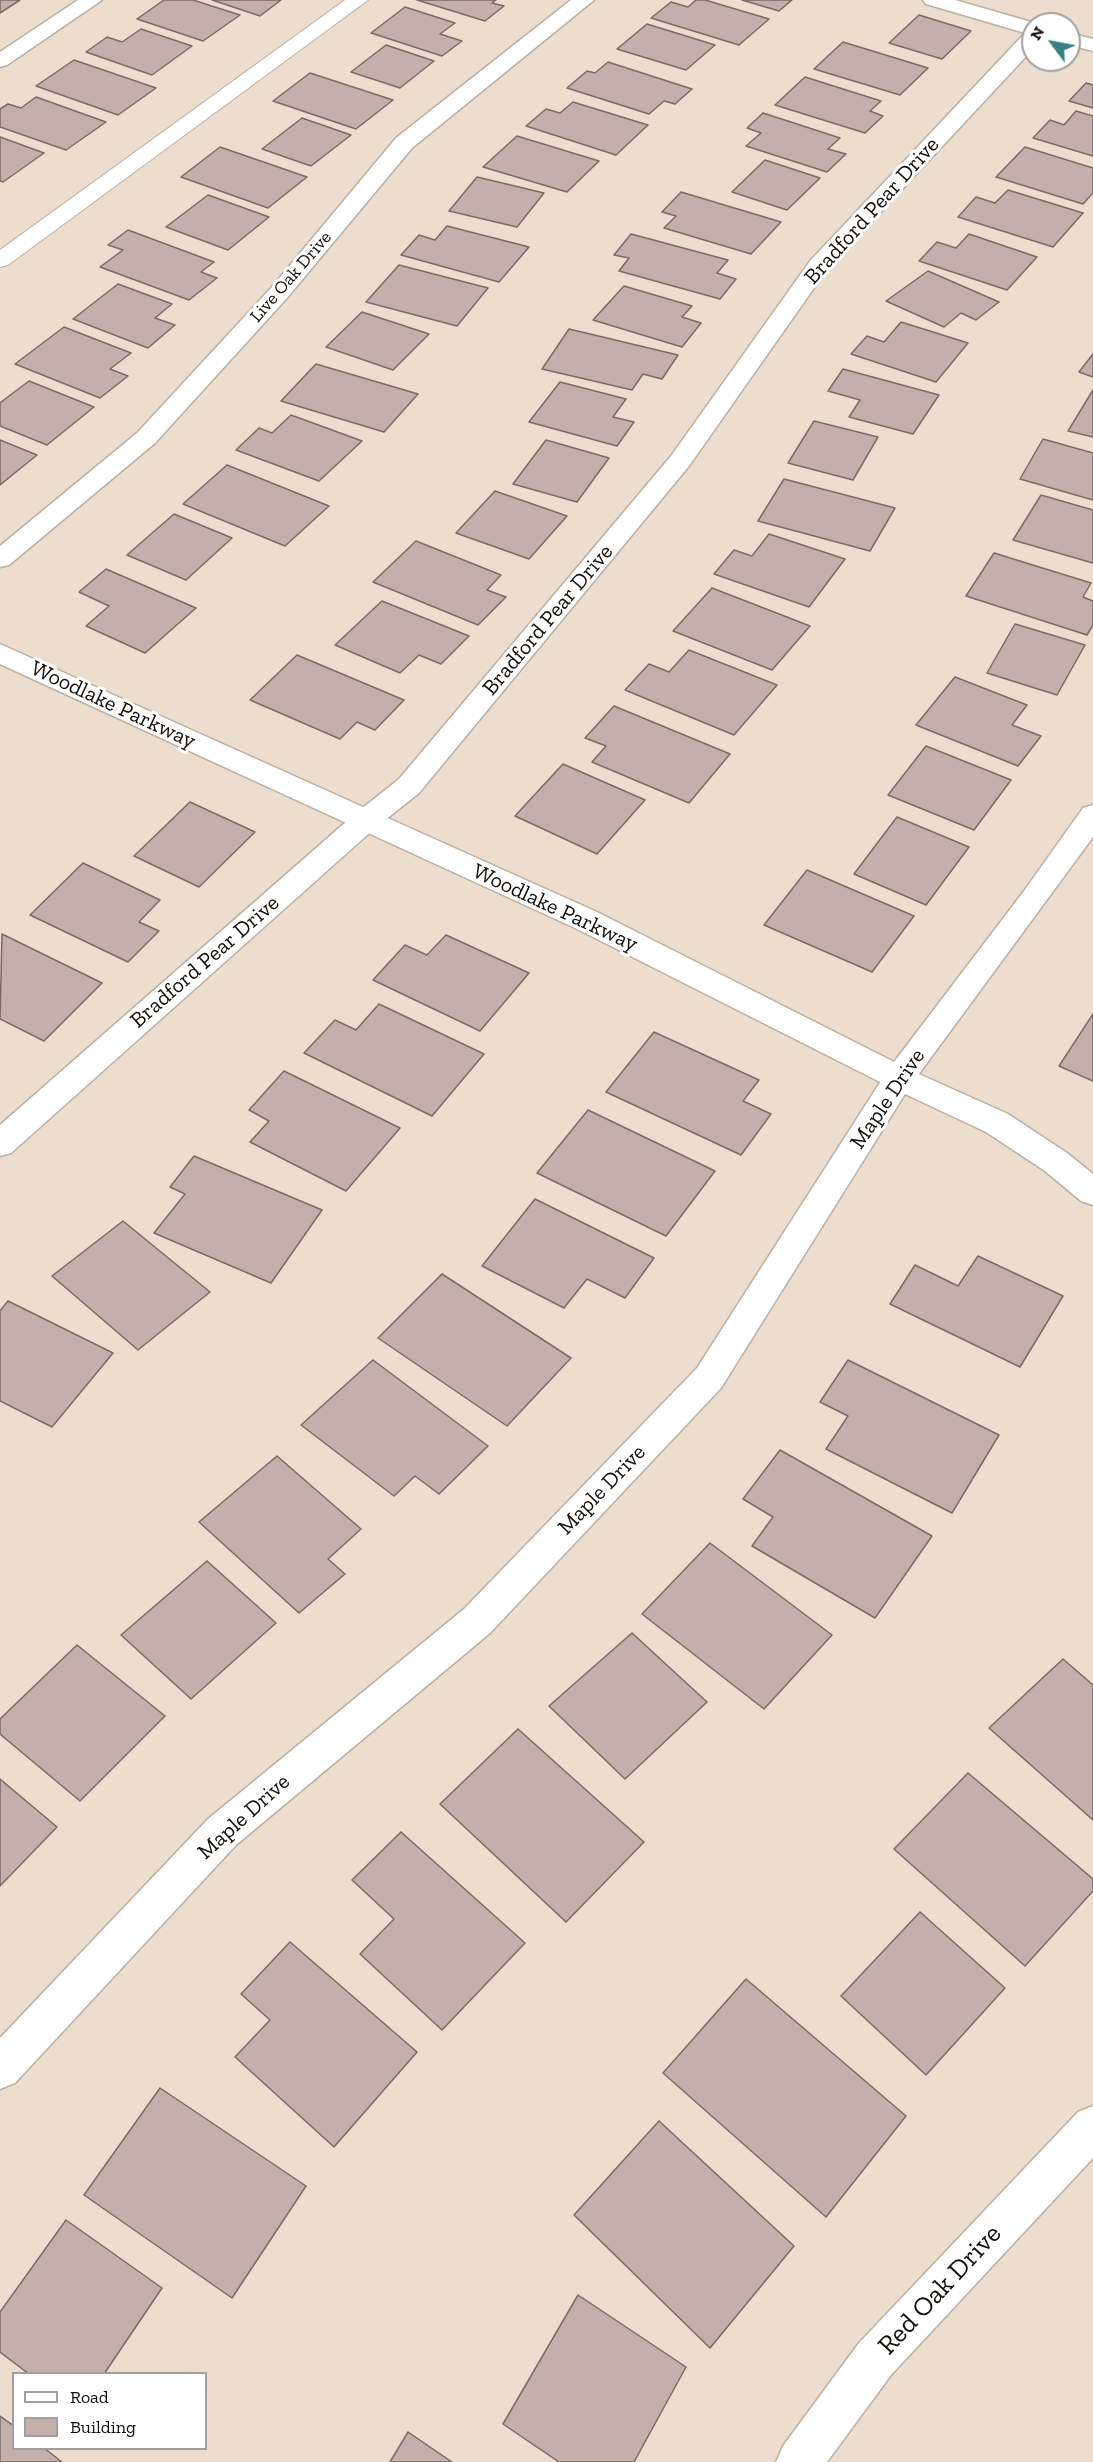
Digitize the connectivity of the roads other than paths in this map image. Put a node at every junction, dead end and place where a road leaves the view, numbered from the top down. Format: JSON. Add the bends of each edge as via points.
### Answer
{"nodes":[{"id":1,"x":92,"y":0,"type":"edge"},
{"id":2,"x":358,"y":0,"type":"edge"},
{"id":3,"x":584,"y":0,"type":"edge"},
{"id":4,"x":933,"y":0,"type":"edge"},
{"id":5,"x":1021,"y":26,"type":"edge"},
{"id":6,"x":1021,"y":50,"type":"edge"},
{"id":7,"x":0,"y":61,"type":"edge"},
{"id":8,"x":0,"y":260,"type":"edge"},
{"id":9,"x":0,"y":559,"type":"edge"},
{"id":10,"x":0,"y":653,"type":"edge"},
{"id":11,"x":1093,"y":815,"type":"edge"},
{"id":12,"x":365,"y":821,"type":"junction"},
{"id":13,"x":898,"y":1078,"type":"junction"},
{"id":14,"x":0,"y":1144,"type":"edge"},
{"id":15,"x":1093,"y":1192,"type":"edge"},
{"id":16,"x":0,"y":2068,"type":"edge"},
{"id":17,"x":1093,"y":2127,"type":"edge"},
{"id":18,"x":799,"y":2462,"type":"edge"}],
"edges":[{"from":1,"to":7,"type":"street"},
{"from":2,"to":8,"type":"lane"},
{"from":3,"to":9,"type":"street","name":"Live Oak Drive","via":[[404,143],[279,293],[146,438]]},
{"from":4,"to":5,"type":"street"},
{"from":6,"to":12,"type":"street","name":"Bradford Pear Drive","via":[[818,266],[680,461],[409,786]]},
{"from":10,"to":12,"type":"street","name":"Woodlake Parkway"},
{"from":11,"to":13,"type":"street","name":"Maple Drive"},
{"from":12,"to":13,"type":"street","name":"Woodlake Parkway","via":[[586,920]]},
{"from":12,"to":14,"type":"street","name":"Bradford Pear Drive"},
{"from":13,"to":15,"type":"street","name":"Woodlake Parkway","via":[[997,1122]]},
{"from":13,"to":16,"type":"street","name":"Maple Drive","via":[[710,1378],[477,1621],[222,1832]]},
{"from":17,"to":18,"type":"street","name":"Red Oak Drive","via":[[875,2359]]}]}
